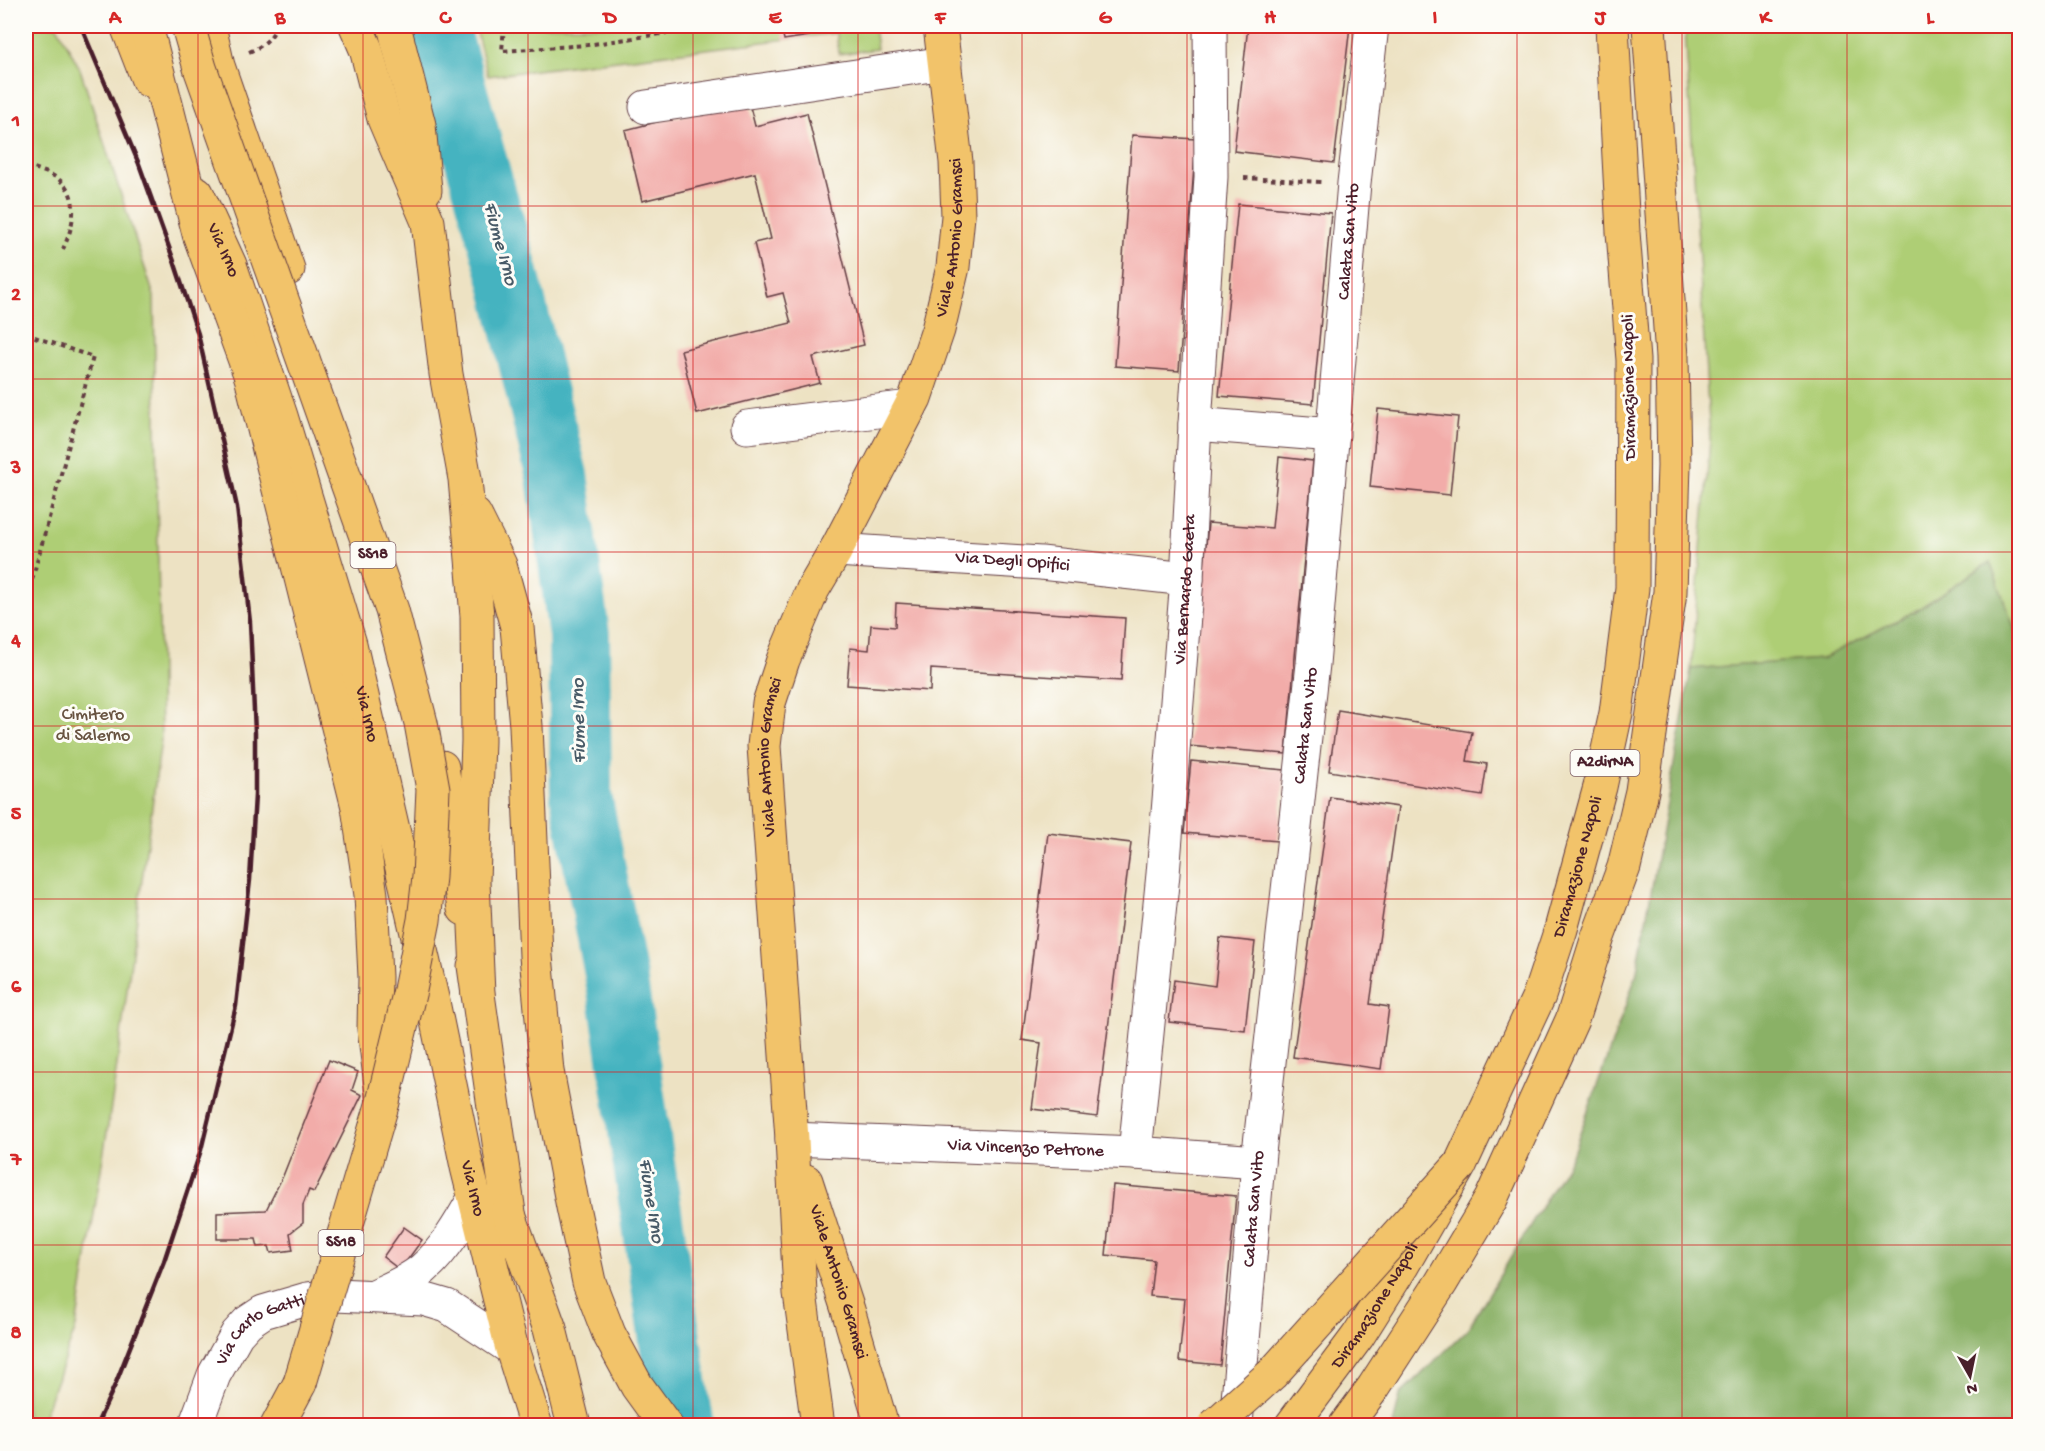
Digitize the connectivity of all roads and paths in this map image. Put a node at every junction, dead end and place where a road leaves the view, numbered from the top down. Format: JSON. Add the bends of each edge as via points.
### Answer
{"nodes":[{"id":1,"x":127,"y":26,"type":"edge"},
{"id":2,"x":146,"y":26,"type":"edge"},
{"id":3,"x":188,"y":26,"type":"edge"},
{"id":4,"x":209,"y":26,"type":"edge"},
{"id":5,"x":356,"y":26,"type":"edge"},
{"id":6,"x":394,"y":26,"type":"edge"},
{"id":7,"x":504,"y":26,"type":"edge"},
{"id":8,"x":714,"y":26,"type":"edge"},
{"id":9,"x":940,"y":26,"type":"edge"},
{"id":10,"x":1210,"y":26,"type":"edge"},
{"id":11,"x":1372,"y":26,"type":"edge"},
{"id":12,"x":1612,"y":26,"type":"edge"},
{"id":13,"x":1649,"y":26,"type":"edge"},
{"id":14,"x":945,"y":63,"type":"junction"},
{"id":15,"x":646,"y":107,"type":"dead end"},
{"id":16,"x":182,"y":162,"type":"junction"},
{"id":17,"x":26,"y":165,"type":"edge"},
{"id":18,"x":1211,"y":177,"type":"junction"},
{"id":19,"x":1354,"y":183,"type":"junction"},
{"id":20,"x":428,"y":222,"type":"junction"},
{"id":21,"x":63,"y":249,"type":"dead end"},
{"id":22,"x":26,"y":334,"type":"edge"},
{"id":23,"x":910,"y":407,"type":"junction"},
{"id":24,"x":1195,"y":424,"type":"junction"},
{"id":25,"x":747,"y":426,"type":"dead end"},
{"id":26,"x":1333,"y":435,"type":"junction"},
{"id":27,"x":467,"y":490,"type":"junction"},
{"id":28,"x":836,"y":549,"type":"junction"},
{"id":29,"x":1187,"y":579,"type":"junction"},
{"id":30,"x":26,"y":602,"type":"edge"},
{"id":31,"x":478,"y":994,"type":"junction"},
{"id":32,"x":383,"y":1102,"type":"junction"},
{"id":33,"x":792,"y":1139,"type":"junction"},
{"id":34,"x":1135,"y":1153,"type":"junction"},
{"id":35,"x":1258,"y":1162,"type":"junction"},
{"id":36,"x":1460,"y":1165,"type":"junction"},
{"id":37,"x":475,"y":1197,"type":"junction"},
{"id":38,"x":508,"y":1212,"type":"junction"},
{"id":39,"x":371,"y":1297,"type":"junction"},
{"id":40,"x":512,"y":1349,"type":"junction"},
{"id":41,"x":300,"y":1383,"type":"junction"},
{"id":42,"x":195,"y":1425,"type":"edge"},
{"id":43,"x":277,"y":1425,"type":"edge"},
{"id":44,"x":288,"y":1425,"type":"edge"},
{"id":45,"x":536,"y":1425,"type":"edge"},
{"id":46,"x":542,"y":1425,"type":"edge"},
{"id":47,"x":574,"y":1425,"type":"edge"},
{"id":48,"x":666,"y":1425,"type":"edge"},
{"id":49,"x":818,"y":1425,"type":"edge"},
{"id":50,"x":882,"y":1425,"type":"edge"},
{"id":51,"x":1214,"y":1425,"type":"edge"},
{"id":52,"x":1236,"y":1425,"type":"edge"},
{"id":53,"x":1291,"y":1425,"type":"edge"},
{"id":54,"x":1345,"y":1425,"type":"edge"}],
"edges":[{"from":1,"to":16,"type":"main road","name":"Via Irno"},
{"from":2,"to":16,"type":"main road"},
{"from":3,"to":32,"type":"main road","number":"SS18","bridge":true,"via":[[392,610],[421,723],[433,789],[424,920]]},
{"from":4,"to":31,"type":"main road","name":"Via Irno","via":[[218,66],[416,639],[433,712]]},
{"from":5,"to":20,"type":"main road","via":[[366,48],[384,119]]},
{"from":6,"to":20,"type":"main road","via":[[418,125]]},
{"from":7,"to":8,"type":"path","via":[[502,51],[587,45]]},
{"from":9,"to":14,"type":"main road","name":"Viale Antonio Gramsci"},
{"from":10,"to":18,"type":"street","name":"Via Bernardo Gaeta"},
{"from":11,"to":19,"type":"street","name":"Calata San Vito"},
{"from":12,"to":36,"type":"main road","name":"Diramazione Napoli","number":"A2dirNA","via":[[1633,360],[1632,588],[1616,713],[1600,787],[1539,996]]},
{"from":13,"to":54,"type":"main road","number":"A2dirNA","via":[[1672,357],[1674,466],[1670,592],[1642,791],[1624,867],[1572,1020],[1491,1199],[1441,1283]]},
{"from":14,"to":15,"type":"street"},
{"from":14,"to":23,"type":"main road","name":"Viale Antonio Gramsci","via":[[956,162],[958,216],[953,267],[938,330]]},
{"from":16,"to":32,"type":"main road","via":[[200,234],[251,377],[358,807],[371,895],[374,1029]]},
{"from":16,"to":37,"type":"main road","name":"Via Irno","via":[[230,265],[281,416],[350,644]]},
{"from":17,"to":21,"type":"path","via":[[57,178],[69,192],[74,213]]},
{"from":18,"to":19,"type":"path"},
{"from":18,"to":24,"type":"street","name":"Via Bernardo Gaeta"},
{"from":19,"to":26,"type":"street","name":"Calata San Vito"},
{"from":20,"to":27,"type":"main road","via":[[446,375]]},
{"from":22,"to":30,"type":"path","via":[[93,357]]},
{"from":23,"to":25,"type":"street"},
{"from":23,"to":28,"type":"main road","name":"Viale Antonio Gramsci"},
{"from":24,"to":26,"type":"street"},
{"from":24,"to":29,"type":"street","name":"Via Bernardo Gaeta"},
{"from":26,"to":35,"type":"street","name":"Calata San Vito"},
{"from":27,"to":31,"type":"main road","via":[[477,650],[473,881]]},
{"from":27,"to":48,"type":"main road","via":[[500,565],[517,627],[526,726],[536,956],[547,1071],[589,1282],[609,1334],[637,1386]]},
{"from":28,"to":29,"type":"street","name":"Via Degli Opifici","via":[[1051,564]]},
{"from":28,"to":33,"type":"main road","name":"Viale Antonio Gramsci","via":[[813,589],[783,660],[769,703],[764,746]]},
{"from":29,"to":34,"type":"street","name":"Via Bernardo Gaeta"},
{"from":31,"to":38,"type":"main road","name":"Via Irno"},
{"from":32,"to":41,"type":"main road","number":"SS18","bridge":true},
{"from":33,"to":34,"type":"street","name":"Via Vincenzo Petrone"},
{"from":33,"to":49,"type":"main road","name":"Viale Antonio Gramsci","via":[[800,1293]]},
{"from":33,"to":50,"type":"main road","name":"Viale Antonio Gramsci"},
{"from":34,"to":35,"type":"street","name":"Via Vincenzo Petrone"},
{"from":35,"to":52,"type":"street","name":"Calata San Vito"},
{"from":36,"to":51,"type":"main road","bridge":true,"via":[[1272,1374]]},
{"from":36,"to":53,"type":"main road","name":"Diramazione Napoli","number":"A2dirNA","bridge":true,"via":[[1359,1336]]},
{"from":37,"to":39,"type":"street","via":[[452,1234],[423,1269]]},
{"from":37,"to":40,"type":"main road","name":"Via Irno"},
{"from":38,"to":46,"type":"main road","name":"Via Irno"},
{"from":38,"to":47,"type":"main road","via":[[550,1329]]},
{"from":39,"to":40,"type":"street","name":"Via Carlo Gatti","via":[[423,1299],[447,1306]]},
{"from":39,"to":42,"type":"street","name":"Via Carlo Gatti","via":[[336,1295],[307,1299],[263,1312],[248,1322],[213,1375]]},
{"from":40,"to":45,"type":"main road","name":"Via Irno"},
{"from":41,"to":43,"type":"main road"},
{"from":41,"to":44,"type":"main road"}]}
